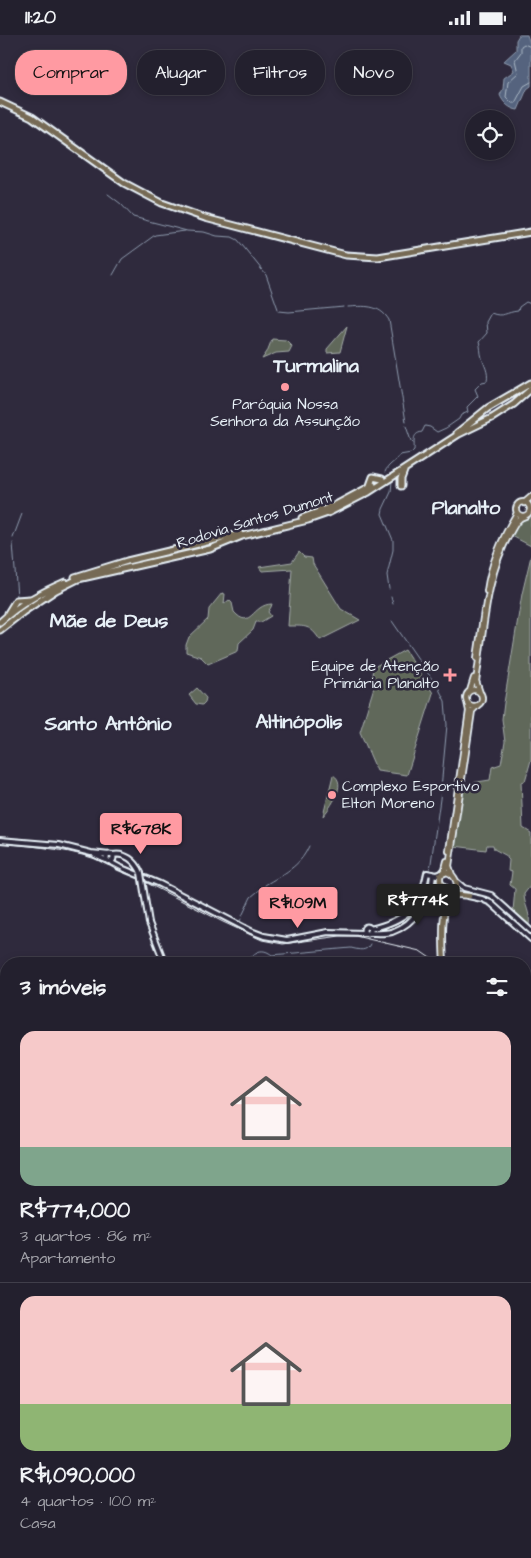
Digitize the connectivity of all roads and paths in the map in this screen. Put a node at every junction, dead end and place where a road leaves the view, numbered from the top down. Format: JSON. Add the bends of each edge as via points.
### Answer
{"nodes":[{"id":1,"x":0,"y":102,"type":"edge"},
{"id":2,"x":531,"y":232,"type":"edge"},
{"id":3,"x":531,"y":383,"type":"edge"},
{"id":4,"x":531,"y":389,"type":"edge"},
{"id":5,"x":501,"y":400,"type":"junction"},
{"id":6,"x":488,"y":408,"type":"junction"},
{"id":7,"x":507,"y":409,"type":"junction"},
{"id":8,"x":492,"y":418,"type":"junction"},
{"id":9,"x":406,"y":468,"type":"junction"},
{"id":10,"x":389,"y":479,"type":"junction"},
{"id":11,"x":531,"y":497,"type":"edge"},
{"id":12,"x":524,"y":503,"type":"junction"},
{"id":13,"x":332,"y":507,"type":"junction"},
{"id":14,"x":530,"y":507,"type":"edge"},
{"id":15,"x":319,"y":512,"type":"junction"},
{"id":16,"x":328,"y":513,"type":"junction"},
{"id":17,"x":517,"y":513,"type":"junction"},
{"id":18,"x":525,"y":516,"type":"junction"},
{"id":19,"x":316,"y":521,"type":"dead end"},
{"id":20,"x":209,"y":542,"type":"junction"},
{"id":21,"x":209,"y":550,"type":"junction"},
{"id":22,"x":127,"y":561,"type":"junction"},
{"id":23,"x":129,"y":569,"type":"junction"},
{"id":24,"x":38,"y":594,"type":"junction"},
{"id":25,"x":41,"y":601,"type":"junction"},
{"id":26,"x":0,"y":626,"type":"edge"},
{"id":27,"x":470,"y":691,"type":"junction"},
{"id":28,"x":480,"y":693,"type":"junction"},
{"id":29,"x":467,"y":702,"type":"junction"},
{"id":30,"x":478,"y":705,"type":"junction"},
{"id":31,"x":0,"y":840,"type":"edge"},
{"id":32,"x":90,"y":853,"type":"junction"},
{"id":33,"x":111,"y":859,"type":"junction"},
{"id":34,"x":442,"y":873,"type":"junction"},
{"id":35,"x":452,"y":875,"type":"junction"},
{"id":36,"x":433,"y":876,"type":"junction"},
{"id":37,"x":457,"y":882,"type":"junction"},
{"id":38,"x":441,"y":883,"type":"junction"},
{"id":39,"x":450,"y":890,"type":"junction"},
{"id":40,"x":474,"y":891,"type":"junction"},
{"id":41,"x":469,"y":896,"type":"junction"},
{"id":42,"x":445,"y":917,"type":"junction"},
{"id":43,"x":367,"y":931,"type":"junction"},
{"id":44,"x":531,"y":931,"type":"edge"},
{"id":45,"x":531,"y":939,"type":"edge"},
{"id":46,"x":442,"y":941,"type":"junction"},
{"id":47,"x":162,"y":957,"type":"edge"},
{"id":48,"x":443,"y":957,"type":"edge"}],
"edges":[{"from":1,"to":2,"type":"highway","via":[[32,117],[124,183],[162,203],[346,255],[378,257]]},
{"from":3,"to":5,"type":"highway"},
{"from":4,"to":7,"type":"highway","name":"Rodovia Santos Dumont"},
{"from":5,"to":6,"type":"highway"},
{"from":5,"to":7,"type":"highway","via":[[500,407]]},
{"from":6,"to":8,"type":"highway","via":[[494,411]]},
{"from":6,"to":13,"type":"highway","name":"Rodovia Santos Dumont","via":[[457,433],[382,479],[372,477],[369,487]]},
{"from":7,"to":8,"type":"highway","name":"Rodovia Santos Dumont"},
{"from":8,"to":9,"type":"highway","name":"Rodovia Santos Dumont","via":[[459,434]]},
{"from":9,"to":10,"type":"highway","name":"Rodovia Santos Dumont"},
{"from":9,"to":10,"type":"highway","via":[[402,472],[401,486],[394,479]]},
{"from":10,"to":16,"type":"highway","name":"Rodovia Santos Dumont"},
{"from":11,"to":12,"type":"main road"},
{"from":12,"to":14,"type":"main road"},
{"from":12,"to":17,"type":"main road","via":[[518,505]]},
{"from":13,"to":15,"type":"highway","name":"Rodovia Santos Dumont"},
{"from":13,"to":15,"type":"highway","via":[[322,501]]},
{"from":14,"to":18,"type":"main road"},
{"from":15,"to":20,"type":"highway","name":"Rodovia Santos Dumont"},
{"from":16,"to":19,"type":"highway"},
{"from":16,"to":21,"type":"highway","name":"Rodovia Santos Dumont","via":[[242,536]]},
{"from":17,"to":18,"type":"main road"},
{"from":17,"to":27,"type":"main road","via":[[492,565]]},
{"from":18,"to":28,"type":"main road","via":[[516,521],[493,572],[476,681]]},
{"from":20,"to":21,"type":"highway"},
{"from":20,"to":22,"type":"highway","name":"Rodovia Santos Dumont"},
{"from":21,"to":23,"type":"highway","name":"Rodovia Santos Dumont"},
{"from":22,"to":23,"type":"highway"},
{"from":22,"to":24,"type":"highway","name":"Rodovia Santos Dumont","via":[[82,574]]},
{"from":23,"to":25,"type":"highway","name":"Rodovia Santos Dumont","via":[[78,579]]},
{"from":24,"to":25,"type":"highway"},
{"from":24,"to":26,"type":"highway","name":"Rodovia Santos Dumont","via":[[30,599],[16,600]]},
{"from":25,"to":26,"type":"highway","name":"Rodovia Santos Dumont"},
{"from":27,"to":28,"type":"main road"},
{"from":27,"to":29,"type":"main road"},
{"from":28,"to":30,"type":"main road","via":[[482,698]]},
{"from":29,"to":30,"type":"main road","via":[[472,706]]},
{"from":29,"to":34,"type":"main road","via":[[469,711],[464,748],[446,866]]},
{"from":30,"to":35,"type":"main road","via":[[472,711],[449,866]]},
{"from":31,"to":32,"type":"main road","via":[[59,845]]},
{"from":32,"to":33,"type":"main road"},
{"from":32,"to":33,"type":"main road"},
{"from":33,"to":43,"type":"main road","via":[[119,867],[264,936],[290,939],[328,931]]},
{"from":33,"to":47,"type":"main road","bridge":true,"via":[[123,855],[135,863],[141,873],[149,923]]},
{"from":34,"to":35,"type":"main road"},
{"from":34,"to":36,"type":"main road"},
{"from":34,"to":38,"type":"main road"},
{"from":35,"to":37,"type":"main road"},
{"from":36,"to":38,"type":"main road"},
{"from":36,"to":43,"type":"main road","via":[[426,876],[419,899],[406,914],[394,922]]},
{"from":36,"to":43,"type":"main road","via":[[422,907],[407,923],[389,933]]},
{"from":37,"to":39,"type":"main road","via":[[457,887]]},
{"from":37,"to":40,"type":"main road"},
{"from":38,"to":39,"type":"main road"},
{"from":39,"to":41,"type":"main road"},
{"from":39,"to":42,"type":"main road"},
{"from":39,"to":46,"type":"main road"},
{"from":40,"to":41,"type":"main road"},
{"from":40,"to":44,"type":"main road","via":[[491,895]]},
{"from":41,"to":42,"type":"main road","via":[[452,896],[447,902]]},
{"from":41,"to":45,"type":"main road","via":[[491,903]]},
{"from":42,"to":46,"type":"main road"},
{"from":46,"to":48,"type":"main road"}]}
